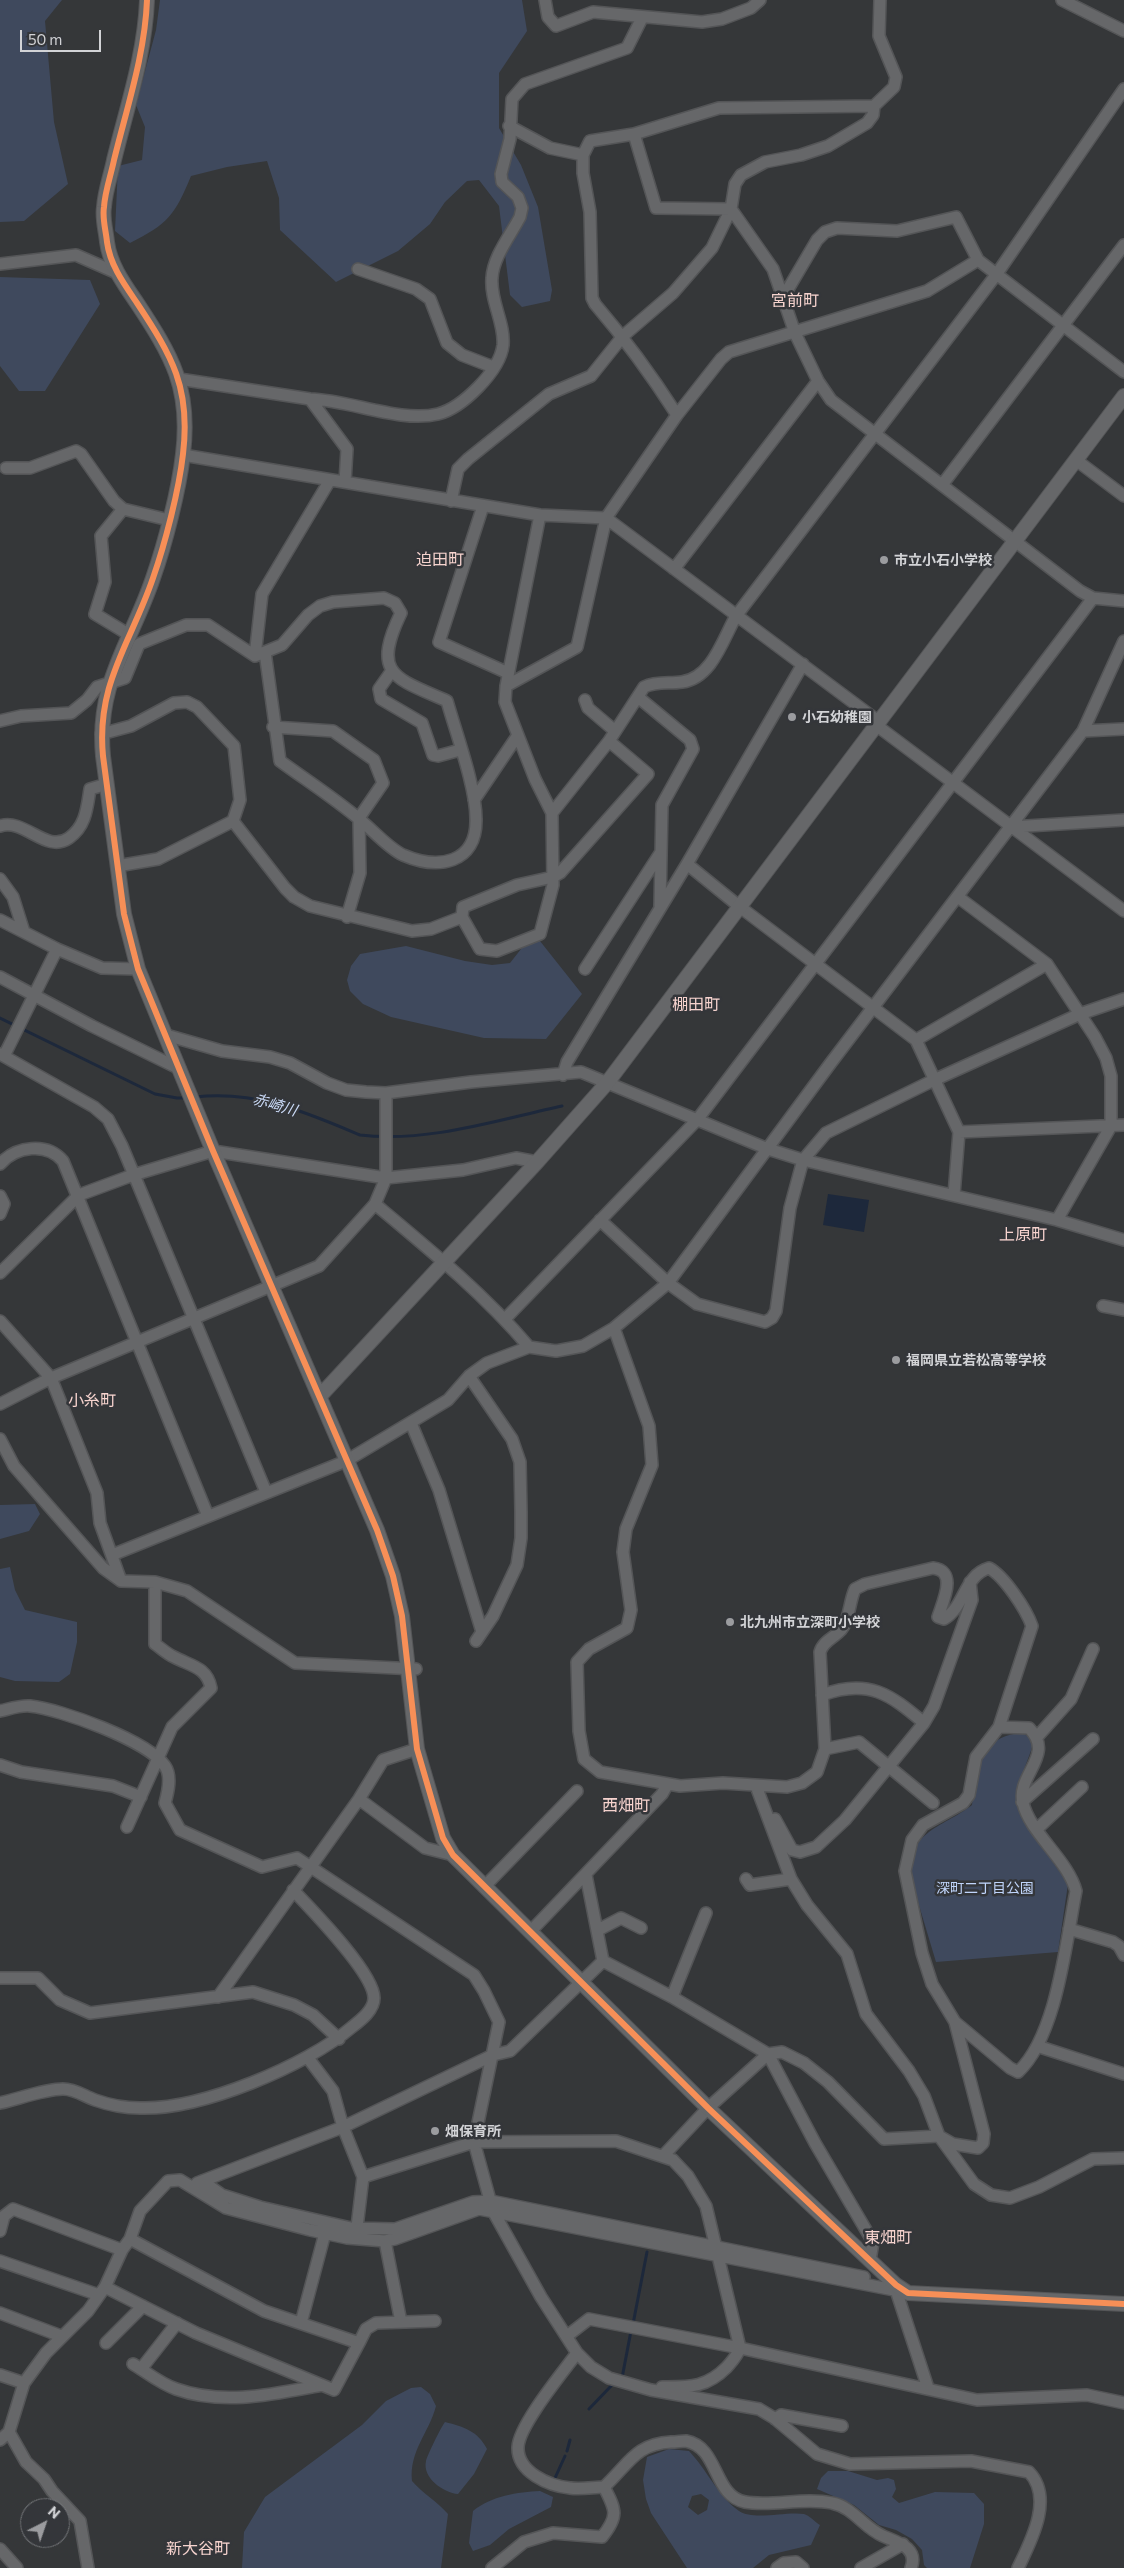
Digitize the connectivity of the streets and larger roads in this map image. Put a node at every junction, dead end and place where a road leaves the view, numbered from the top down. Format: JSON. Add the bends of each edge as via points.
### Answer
{"nodes":[{"id":1,"x":147,"y":0,"type":"edge"},
{"id":2,"x":545,"y":0,"type":"edge"},
{"id":3,"x":760,"y":0,"type":"edge"},
{"id":4,"x":880,"y":0,"type":"edge"},
{"id":5,"x":1062,"y":0,"type":"edge"},
{"id":6,"x":642,"y":18,"type":"junction"},
{"id":7,"x":1124,"y":31,"type":"edge"},
{"id":8,"x":1124,"y":88,"type":"edge"},
{"id":9,"x":874,"y":106,"type":"junction"},
{"id":10,"x":509,"y":126,"type":"junction"},
{"id":11,"x":634,"y":134,"type":"junction"},
{"id":12,"x":583,"y":155,"type":"junction"},
{"id":13,"x":731,"y":209,"type":"junction"},
{"id":14,"x":1124,"y":245,"type":"edge"},
{"id":15,"x":978,"y":260,"type":"junction"},
{"id":16,"x":0,"y":264,"type":"edge"},
{"id":17,"x":358,"y":269,"type":"dead end"},
{"id":18,"x":117,"y":273,"type":"junction"},
{"id":19,"x":996,"y":275,"type":"junction"},
{"id":20,"x":784,"y":296,"type":"junction"},
{"id":21,"x":1062,"y":326,"type":"junction"},
{"id":22,"x":795,"y":333,"type":"junction"},
{"id":23,"x":622,"y":336,"type":"junction"},
{"id":24,"x":493,"y":367,"type":"junction"},
{"id":25,"x":1124,"y":372,"type":"edge"},
{"id":26,"x":179,"y":379,"type":"junction"},
{"id":27,"x":818,"y":381,"type":"junction"},
{"id":28,"x":1124,"y":396,"type":"edge"},
{"id":29,"x":310,"y":400,"type":"junction"},
{"id":30,"x":677,"y":415,"type":"junction"},
{"id":31,"x":874,"y":433,"type":"junction"},
{"id":32,"x":183,"y":455,"type":"junction"},
{"id":33,"x":1076,"y":460,"type":"junction"},
{"id":34,"x":6,"y":468,"type":"dead end"},
{"id":35,"x":330,"y":480,"type":"junction"},
{"id":36,"x":345,"y":482,"type":"junction"},
{"id":37,"x":942,"y":485,"type":"junction"},
{"id":38,"x":1124,"y":496,"type":"edge"},
{"id":39,"x":451,"y":501,"type":"junction"},
{"id":40,"x":483,"y":506,"type":"junction"},
{"id":41,"x":123,"y":509,"type":"junction"},
{"id":42,"x":540,"y":515,"type":"junction"},
{"id":43,"x":606,"y":518,"type":"junction"},
{"id":44,"x":169,"y":520,"type":"junction"},
{"id":45,"x":1015,"y":541,"type":"junction"},
{"id":46,"x":674,"y":569,"type":"junction"},
{"id":47,"x":1093,"y":598,"type":"junction"},
{"id":48,"x":1124,"y":601,"type":"edge"},
{"id":49,"x":736,"y":616,"type":"junction"},
{"id":50,"x":128,"y":634,"type":"junction"},
{"id":51,"x":1124,"y":641,"type":"edge"},
{"id":52,"x":260,"y":654,"type":"junction"},
{"id":53,"x":803,"y":664,"type":"junction"},
{"id":54,"x":391,"y":672,"type":"junction"},
{"id":55,"x":508,"y":673,"type":"junction"},
{"id":56,"x":109,"y":684,"type":"junction"},
{"id":57,"x":506,"y":686,"type":"junction"},
{"id":58,"x":638,"y":697,"type":"junction"},
{"id":59,"x":585,"y":700,"type":"dead end"},
{"id":60,"x":0,"y":721,"type":"edge"},
{"id":61,"x":877,"y":723,"type":"junction"},
{"id":62,"x":273,"y":727,"type":"junction"},
{"id":63,"x":1124,"y":729,"type":"edge"},
{"id":64,"x":1083,"y":730,"type":"junction"},
{"id":65,"x":101,"y":734,"type":"junction"},
{"id":66,"x":518,"y":735,"type":"junction"},
{"id":67,"x":612,"y":736,"type":"junction"},
{"id":68,"x":460,"y":750,"type":"junction"},
{"id":69,"x":952,"y":782,"type":"junction"},
{"id":70,"x":107,"y":784,"type":"junction"},
{"id":71,"x":474,"y":800,"type":"junction"},
{"id":72,"x":552,"y":813,"type":"junction"},
{"id":73,"x":359,"y":818,"type":"junction"},
{"id":74,"x":1124,"y":820,"type":"edge"},
{"id":75,"x":233,"y":821,"type":"junction"},
{"id":76,"x":0,"y":826,"type":"edge"},
{"id":77,"x":1012,"y":827,"type":"junction"},
{"id":78,"x":662,"y":850,"type":"junction"},
{"id":79,"x":687,"y":864,"type":"junction"},
{"id":80,"x":117,"y":866,"type":"junction"},
{"id":81,"x":552,"y":877,"type":"junction"},
{"id":82,"x":0,"y":879,"type":"edge"},
{"id":83,"x":958,"y":897,"type":"junction"},
{"id":84,"x":740,"y":907,"type":"junction"},
{"id":85,"x":660,"y":908,"type":"junction"},
{"id":86,"x":1124,"y":911,"type":"edge"},
{"id":87,"x":347,"y":917,"type":"junction"},
{"id":88,"x":462,"y":917,"type":"junction"},
{"id":89,"x":0,"y":920,"type":"edge"},
{"id":90,"x":24,"y":932,"type":"junction"},
{"id":91,"x":57,"y":949,"type":"junction"},
{"id":92,"x":814,"y":964,"type":"junction"},
{"id":93,"x":1047,"y":964,"type":"junction"},
{"id":94,"x":138,"y":969,"type":"junction"},
{"id":95,"x":585,"y":969,"type":"dead end"},
{"id":96,"x":0,"y":977,"type":"edge"},
{"id":97,"x":34,"y":994,"type":"junction"},
{"id":98,"x":1124,"y":999,"type":"edge"},
{"id":99,"x":874,"y":1009,"type":"junction"},
{"id":100,"x":1080,"y":1014,"type":"junction"},
{"id":101,"x":166,"y":1035,"type":"junction"},
{"id":102,"x":916,"y":1040,"type":"junction"},
{"id":103,"x":2,"y":1055,"type":"edge"},
{"id":104,"x":180,"y":1069,"type":"junction"},
{"id":105,"x":563,"y":1075,"type":"junction"},
{"id":106,"x":934,"y":1080,"type":"junction"},
{"id":107,"x":607,"y":1083,"type":"junction"},
{"id":108,"x":386,"y":1093,"type":"junction"},
{"id":109,"x":697,"y":1120,"type":"junction"},
{"id":110,"x":1111,"y":1126,"type":"junction"},
{"id":111,"x":1124,"y":1126,"type":"edge"},
{"id":112,"x":959,"y":1132,"type":"junction"},
{"id":113,"x":768,"y":1149,"type":"junction"},
{"id":114,"x":213,"y":1151,"type":"junction"},
{"id":115,"x":803,"y":1160,"type":"junction"},
{"id":116,"x":537,"y":1162,"type":"junction"},
{"id":117,"x":0,"y":1164,"type":"edge"},
{"id":118,"x":134,"y":1175,"type":"junction"},
{"id":119,"x":386,"y":1178,"type":"junction"},
{"id":120,"x":78,"y":1195,"type":"junction"},
{"id":121,"x":954,"y":1195,"type":"junction"},
{"id":122,"x":0,"y":1196,"type":"edge"},
{"id":123,"x":375,"y":1204,"type":"junction"},
{"id":124,"x":0,"y":1214,"type":"edge"},
{"id":125,"x":600,"y":1220,"type":"junction"},
{"id":126,"x":1057,"y":1220,"type":"junction"},
{"id":127,"x":1124,"y":1240,"type":"edge"},
{"id":128,"x":443,"y":1262,"type":"junction"},
{"id":129,"x":0,"y":1273,"type":"edge"},
{"id":130,"x":668,"y":1283,"type":"junction"},
{"id":131,"x":270,"y":1285,"type":"junction"},
{"id":132,"x":1103,"y":1306,"type":"dead end"},
{"id":133,"x":1124,"y":1310,"type":"edge"},
{"id":134,"x":193,"y":1318,"type":"junction"},
{"id":135,"x":505,"y":1319,"type":"junction"},
{"id":136,"x":0,"y":1321,"type":"edge"},
{"id":137,"x":614,"y":1328,"type":"junction"},
{"id":138,"x":137,"y":1341,"type":"junction"},
{"id":139,"x":529,"y":1347,"type":"junction"},
{"id":140,"x":470,"y":1376,"type":"junction"},
{"id":141,"x":51,"y":1378,"type":"junction"},
{"id":142,"x":320,"y":1396,"type":"junction"},
{"id":143,"x":0,"y":1404,"type":"edge"},
{"id":144,"x":411,"y":1423,"type":"junction"},
{"id":145,"x":0,"y":1440,"type":"edge"},
{"id":146,"x":346,"y":1461,"type":"junction"},
{"id":147,"x":266,"y":1492,"type":"junction"},
{"id":148,"x":208,"y":1516,"type":"junction"},
{"id":149,"x":112,"y":1555,"type":"junction"},
{"id":150,"x":121,"y":1581,"type":"junction"},
{"id":151,"x":155,"y":1582,"type":"junction"},
{"id":152,"x":970,"y":1582,"type":"junction"},
{"id":153,"x":1093,"y":1649,"type":"dead end"},
{"id":154,"x":412,"y":1669,"type":"junction"},
{"id":155,"x":822,"y":1695,"type":"junction"},
{"id":156,"x":0,"y":1711,"type":"edge"},
{"id":157,"x":924,"y":1723,"type":"junction"},
{"id":158,"x":999,"y":1727,"type":"junction"},
{"id":159,"x":1037,"y":1737,"type":"junction"},
{"id":160,"x":1093,"y":1738,"type":"dead end"},
{"id":161,"x":417,"y":1749,"type":"junction"},
{"id":162,"x":824,"y":1749,"type":"junction"},
{"id":163,"x":159,"y":1758,"type":"junction"},
{"id":164,"x":0,"y":1765,"type":"edge"},
{"id":165,"x":891,"y":1766,"type":"junction"},
{"id":166,"x":667,"y":1785,"type":"junction"},
{"id":167,"x":756,"y":1786,"type":"junction"},
{"id":168,"x":1082,"y":1787,"type":"dead end"},
{"id":169,"x":577,"y":1791,"type":"dead end"},
{"id":170,"x":141,"y":1797,"type":"junction"},
{"id":171,"x":359,"y":1799,"type":"junction"},
{"id":172,"x":1022,"y":1802,"type":"junction"},
{"id":173,"x":933,"y":1803,"type":"dead end"},
{"id":174,"x":764,"y":1806,"type":"junction"},
{"id":175,"x":127,"y":1827,"type":"dead end"},
{"id":176,"x":1037,"y":1829,"type":"junction"},
{"id":177,"x":453,"y":1855,"type":"junction"},
{"id":178,"x":309,"y":1866,"type":"junction"},
{"id":179,"x":586,"y":1875,"type":"junction"},
{"id":180,"x":746,"y":1879,"type":"dead end"},
{"id":181,"x":791,"y":1880,"type":"junction"},
{"id":182,"x":484,"y":1887,"type":"junction"},
{"id":183,"x":293,"y":1890,"type":"junction"},
{"id":184,"x":706,"y":1913,"type":"dead end"},
{"id":185,"x":641,"y":1928,"type":"dead end"},
{"id":186,"x":1068,"y":1929,"type":"junction"},
{"id":187,"x":598,"y":1930,"type":"junction"},
{"id":188,"x":530,"y":1932,"type":"junction"},
{"id":189,"x":1124,"y":1955,"type":"edge"},
{"id":190,"x":603,"y":1960,"type":"junction"},
{"id":191,"x":0,"y":1978,"type":"edge"},
{"id":192,"x":580,"y":1981,"type":"junction"},
{"id":193,"x":218,"y":1997,"type":"junction"},
{"id":194,"x":672,"y":1997,"type":"junction"},
{"id":195,"x":955,"y":2022,"type":"junction"},
{"id":196,"x":339,"y":2039,"type":"junction"},
{"id":197,"x":1037,"y":2046,"type":"junction"},
{"id":198,"x":768,"y":2054,"type":"junction"},
{"id":199,"x":493,"y":2055,"type":"junction"},
{"id":200,"x":308,"y":2058,"type":"junction"},
{"id":201,"x":1124,"y":2074,"type":"edge"},
{"id":202,"x":0,"y":2103,"type":"edge"},
{"id":203,"x":708,"y":2108,"type":"junction"},
{"id":204,"x":343,"y":2127,"type":"junction"},
{"id":205,"x":939,"y":2136,"type":"junction"},
{"id":206,"x":474,"y":2142,"type":"junction"},
{"id":207,"x":663,"y":2156,"type":"junction"},
{"id":208,"x":1124,"y":2158,"type":"edge"},
{"id":209,"x":363,"y":2176,"type":"junction"},
{"id":210,"x":202,"y":2181,"type":"junction"},
{"id":211,"x":190,"y":2187,"type":"junction"},
{"id":212,"x":492,"y":2206,"type":"junction"},
{"id":213,"x":357,"y":2227,"type":"junction"},
{"id":214,"x":0,"y":2231,"type":"edge"},
{"id":215,"x":325,"y":2233,"type":"junction"},
{"id":216,"x":130,"y":2239,"type":"junction"},
{"id":217,"x":386,"y":2240,"type":"junction"},
{"id":218,"x":122,"y":2250,"type":"junction"},
{"id":219,"x":716,"y":2250,"type":"junction"},
{"id":220,"x":870,"y":2260,"type":"junction"},
{"id":221,"x":0,"y":2261,"type":"edge"},
{"id":222,"x":895,"y":2288,"type":"junction"},
{"id":223,"x":102,"y":2291,"type":"junction"},
{"id":224,"x":1124,"y":2304,"type":"edge"},
{"id":225,"x":143,"y":2306,"type":"junction"},
{"id":226,"x":0,"y":2313,"type":"edge"},
{"id":227,"x":435,"y":2321,"type":"dead end"},
{"id":228,"x":401,"y":2322,"type":"junction"},
{"id":229,"x":177,"y":2323,"type":"junction"},
{"id":230,"x":301,"y":2324,"type":"junction"},
{"id":231,"x":61,"y":2336,"type":"junction"},
{"id":232,"x":567,"y":2336,"type":"junction"},
{"id":233,"x":359,"y":2342,"type":"junction"},
{"id":234,"x":106,"y":2343,"type":"dead end"},
{"id":235,"x":740,"y":2348,"type":"junction"},
{"id":236,"x":577,"y":2353,"type":"junction"},
{"id":237,"x":0,"y":2375,"type":"edge"},
{"id":238,"x":24,"y":2383,"type":"junction"},
{"id":239,"x":322,"y":2385,"type":"junction"},
{"id":240,"x":928,"y":2388,"type":"junction"},
{"id":241,"x":651,"y":2390,"type":"junction"},
{"id":242,"x":1124,"y":2402,"type":"edge"},
{"id":243,"x":774,"y":2419,"type":"junction"},
{"id":244,"x":842,"y":2426,"type":"dead end"},
{"id":245,"x":9,"y":2432,"type":"junction"},
{"id":246,"x":0,"y":2440,"type":"edge"},
{"id":247,"x":604,"y":2487,"type":"junction"},
{"id":248,"x":903,"y":2544,"type":"junction"},
{"id":249,"x":1,"y":2553,"type":"edge"},
{"id":250,"x":17,"y":2568,"type":"edge"},
{"id":251,"x":88,"y":2568,"type":"edge"},
{"id":252,"x":492,"y":2568,"type":"edge"},
{"id":253,"x":777,"y":2568,"type":"edge"},
{"id":254,"x":803,"y":2568,"type":"edge"},
{"id":255,"x":861,"y":2568,"type":"edge"},
{"id":256,"x":911,"y":2568,"type":"edge"},
{"id":257,"x":1018,"y":2568,"type":"edge"}],
"edges":[{"from":1,"to":18,"type":"street","via":[[146,31],[103,208],[108,246]]},
{"from":2,"to":6,"type":"street","via":[[548,17],[556,26],[594,12]]},
{"from":3,"to":6,"type":"street","via":[[751,8],[722,19],[686,22],[675,18]]},
{"from":4,"to":9,"type":"street","via":[[879,36],[896,77],[894,87]]},
{"from":5,"to":7,"type":"street"},
{"from":6,"to":10,"type":"street","via":[[627,48],[525,84],[512,99]]},
{"from":8,"to":19,"type":"street"},
{"from":9,"to":11,"type":"street","via":[[719,108]]},
{"from":9,"to":13,"type":"street","via":[[873,115],[867,123],[850,135],[828,146],[766,162],[746,172],[735,184]]},
{"from":10,"to":12,"type":"street","via":[[550,148]]},
{"from":10,"to":24,"type":"street","via":[[510,139],[502,182],[518,198],[522,208],[494,263],[492,279],[503,346]]},
{"from":11,"to":12,"type":"street","via":[[590,141]]},
{"from":11,"to":13,"type":"street","via":[[656,208]]},
{"from":12,"to":23,"type":"street","via":[[590,212],[592,298]]},
{"from":13,"to":20,"type":"street","via":[[774,269]]},
{"from":13,"to":23,"type":"street","via":[[706,258]]},
{"from":14,"to":21,"type":"street"},
{"from":15,"to":19,"type":"street"},
{"from":15,"to":20,"type":"street","via":[[956,217],[897,231],[837,228],[825,232],[817,240]]},
{"from":15,"to":22,"type":"street","via":[[927,291]]},
{"from":16,"to":18,"type":"street","via":[[76,255]]},
{"from":17,"to":24,"type":"street","via":[[416,289],[430,299],[447,343],[462,355]]},
{"from":18,"to":26,"type":"street","via":[[160,338]]},
{"from":19,"to":21,"type":"street"},
{"from":19,"to":31,"type":"street"},
{"from":20,"to":22,"type":"street"},
{"from":21,"to":25,"type":"street"},
{"from":21,"to":37,"type":"street"},
{"from":22,"to":27,"type":"street"},
{"from":22,"to":30,"type":"street","via":[[729,352]]},
{"from":23,"to":30,"type":"street"},
{"from":23,"to":39,"type":"street","via":[[591,376],[549,394],[468,459],[458,469]]},
{"from":24,"to":29,"type":"street","via":[[475,392],[438,414],[401,415],[326,400]]},
{"from":26,"to":29,"type":"street"},
{"from":26,"to":32,"type":"street","via":[[185,414]]},
{"from":27,"to":31,"type":"street","via":[[830,400]]},
{"from":27,"to":46,"type":"street"},
{"from":28,"to":33,"type":"street"},
{"from":29,"to":36,"type":"street","via":[[348,449]]},
{"from":30,"to":43,"type":"street"},
{"from":31,"to":37,"type":"street"},
{"from":31,"to":49,"type":"street"},
{"from":32,"to":35,"type":"street"},
{"from":32,"to":44,"type":"street"},
{"from":33,"to":38,"type":"street"},
{"from":33,"to":45,"type":"street"},
{"from":34,"to":41,"type":"street","via":[[30,468],[76,451],[114,502]]},
{"from":35,"to":36,"type":"street"},
{"from":35,"to":52,"type":"street","via":[[262,594]]},
{"from":36,"to":39,"type":"street"},
{"from":37,"to":45,"type":"street"},
{"from":39,"to":40,"type":"street"},
{"from":40,"to":42,"type":"street"},
{"from":40,"to":55,"type":"street","via":[[439,642]]},
{"from":41,"to":44,"type":"street"},
{"from":41,"to":50,"type":"street","via":[[101,536],[106,582],[95,614]]},
{"from":42,"to":43,"type":"street"},
{"from":42,"to":55,"type":"street"},
{"from":43,"to":46,"type":"street"},
{"from":43,"to":57,"type":"street","via":[[577,647]]},
{"from":44,"to":50,"type":"street","via":[[153,579]]},
{"from":45,"to":47,"type":"street"},
{"from":45,"to":61,"type":"street"},
{"from":46,"to":49,"type":"street"},
{"from":47,"to":48,"type":"street"},
{"from":47,"to":69,"type":"street"},
{"from":49,"to":53,"type":"street"},
{"from":49,"to":58,"type":"street","via":[[706,670],[693,680],[654,683],[644,687]]},
{"from":50,"to":56,"type":"street"},
{"from":51,"to":64,"type":"street"},
{"from":52,"to":54,"type":"street","via":[[282,645],[320,606],[384,598],[395,603],[401,613],[388,644]]},
{"from":52,"to":56,"type":"street","via":[[208,625],[186,625],[139,644],[125,678]]},
{"from":52,"to":62,"type":"street"},
{"from":53,"to":61,"type":"street"},
{"from":53,"to":79,"type":"street"},
{"from":54,"to":68,"type":"street","via":[[398,679],[447,701]]},
{"from":54,"to":68,"type":"street","via":[[379,689],[381,700],[422,723],[433,755]]},
{"from":55,"to":57,"type":"street"},
{"from":56,"to":60,"type":"street","via":[[97,687],[71,713],[21,716]]},
{"from":56,"to":65,"type":"street"},
{"from":57,"to":66,"type":"street","via":[[505,702]]},
{"from":58,"to":67,"type":"street"},
{"from":58,"to":78,"type":"street","via":[[693,745],[662,806]]},
{"from":59,"to":67,"type":"street"},
{"from":61,"to":69,"type":"street"},
{"from":61,"to":84,"type":"street"},
{"from":62,"to":73,"type":"street","via":[[280,761]]},
{"from":62,"to":73,"type":"street","via":[[333,731],[374,760],[383,782]]},
{"from":63,"to":64,"type":"street"},
{"from":64,"to":77,"type":"street"},
{"from":65,"to":70,"type":"street"},
{"from":65,"to":75,"type":"street","via":[[131,726],[174,703],[187,702],[197,708],[234,746],[240,800]]},
{"from":66,"to":71,"type":"street"},
{"from":66,"to":72,"type":"street"},
{"from":67,"to":72,"type":"street"},
{"from":67,"to":81,"type":"street","via":[[648,774]]},
{"from":68,"to":71,"type":"street"},
{"from":69,"to":77,"type":"street"},
{"from":69,"to":92,"type":"street"},
{"from":70,"to":76,"type":"street","via":[[90,789],[85,818],[77,832],[65,841],[51,842],[16,824]]},
{"from":70,"to":80,"type":"street"},
{"from":71,"to":73,"type":"street","via":[[475,838],[450,862],[439,864],[402,854]]},
{"from":72,"to":81,"type":"street"},
{"from":73,"to":87,"type":"street","via":[[360,873]]},
{"from":74,"to":77,"type":"street"},
{"from":75,"to":80,"type":"street","via":[[158,859]]},
{"from":75,"to":87,"type":"street","via":[[294,897],[310,906]]},
{"from":77,"to":83,"type":"street"},
{"from":77,"to":86,"type":"street"},
{"from":78,"to":85,"type":"street"},
{"from":78,"to":95,"type":"street"},
{"from":79,"to":84,"type":"street"},
{"from":79,"to":85,"type":"street"},
{"from":80,"to":94,"type":"street","via":[[124,914]]},
{"from":81,"to":88,"type":"street","via":[[517,885],[464,907]]},
{"from":81,"to":88,"type":"street","via":[[543,935],[497,951],[480,949]]},
{"from":82,"to":90,"type":"street","via":[[13,897]]},
{"from":83,"to":93,"type":"street"},
{"from":83,"to":99,"type":"street"},
{"from":84,"to":92,"type":"street"},
{"from":84,"to":107,"type":"street"},
{"from":85,"to":105,"type":"street","via":[[567,1062]]},
{"from":87,"to":88,"type":"street","via":[[412,931],[431,930]]},
{"from":89,"to":90,"type":"street"},
{"from":90,"to":91,"type":"street"},
{"from":91,"to":94,"type":"street","via":[[102,968]]},
{"from":91,"to":97,"type":"street"},
{"from":92,"to":99,"type":"street"},
{"from":92,"to":109,"type":"street"},
{"from":93,"to":100,"type":"street"},
{"from":93,"to":102,"type":"street"},
{"from":94,"to":101,"type":"street"},
{"from":96,"to":97,"type":"street"},
{"from":97,"to":103,"type":"street"},
{"from":97,"to":104,"type":"street"},
{"from":98,"to":100,"type":"street"},
{"from":99,"to":102,"type":"street"},
{"from":99,"to":113,"type":"street"},
{"from":100,"to":106,"type":"street"},
{"from":100,"to":110,"type":"street","via":[[1106,1058],[1111,1076]]},
{"from":101,"to":104,"type":"street"},
{"from":101,"to":108,"type":"street","via":[[222,1051],[283,1061],[346,1090]]},
{"from":102,"to":106,"type":"street"},
{"from":103,"to":118,"type":"street","via":[[94,1107],[108,1119]]},
{"from":104,"to":114,"type":"street"},
{"from":105,"to":107,"type":"street","via":[[581,1072]]},
{"from":105,"to":108,"type":"street"},
{"from":106,"to":112,"type":"street"},
{"from":106,"to":115,"type":"street","via":[[826,1133]]},
{"from":107,"to":109,"type":"street"},
{"from":107,"to":116,"type":"street"},
{"from":108,"to":119,"type":"street"},
{"from":109,"to":113,"type":"street"},
{"from":109,"to":125,"type":"street"},
{"from":110,"to":111,"type":"street"},
{"from":110,"to":112,"type":"street"},
{"from":110,"to":126,"type":"street"},
{"from":112,"to":121,"type":"street"},
{"from":113,"to":115,"type":"street"},
{"from":113,"to":130,"type":"street"},
{"from":114,"to":118,"type":"street"},
{"from":114,"to":119,"type":"street"},
{"from":114,"to":131,"type":"street"},
{"from":115,"to":121,"type":"street"},
{"from":115,"to":130,"type":"street","via":[[790,1208],[776,1311],[772,1318],[765,1322],[698,1304]]},
{"from":116,"to":119,"type":"street","via":[[516,1158],[463,1170]]},
{"from":116,"to":128,"type":"street"},
{"from":117,"to":120,"type":"street","via":[[20,1150],[50,1151],[63,1161]]},
{"from":118,"to":120,"type":"street"},
{"from":118,"to":134,"type":"street"},
{"from":119,"to":123,"type":"street"},
{"from":120,"to":129,"type":"street"},
{"from":120,"to":138,"type":"street"},
{"from":121,"to":126,"type":"street"},
{"from":122,"to":124,"type":"street","via":[[4,1204]]},
{"from":123,"to":128,"type":"street"},
{"from":123,"to":131,"type":"street","via":[[319,1266]]},
{"from":125,"to":130,"type":"street"},
{"from":125,"to":135,"type":"street"},
{"from":126,"to":127,"type":"street"},
{"from":128,"to":135,"type":"street"},
{"from":128,"to":142,"type":"street"},
{"from":130,"to":137,"type":"street"},
{"from":131,"to":134,"type":"street"},
{"from":131,"to":142,"type":"street"},
{"from":132,"to":133,"type":"street"},
{"from":134,"to":138,"type":"street"},
{"from":134,"to":147,"type":"street"},
{"from":135,"to":139,"type":"street"},
{"from":136,"to":141,"type":"street"},
{"from":137,"to":139,"type":"street","via":[[582,1346],[556,1351]]},
{"from":137,"to":166,"type":"street","via":[[649,1426],[652,1465],[626,1529],[623,1552],[631,1610],[626,1628],[589,1649],[577,1662],[579,1731],[584,1759],[600,1772]]},
{"from":138,"to":141,"type":"street"},
{"from":138,"to":148,"type":"street"},
{"from":139,"to":140,"type":"street","via":[[487,1363]]},
{"from":140,"to":144,"type":"street","via":[[448,1400]]},
{"from":140,"to":144,"type":"street","via":[[512,1439],[520,1462],[521,1538],[517,1565],[493,1616],[479,1637],[439,1490]]},
{"from":141,"to":143,"type":"street"},
{"from":141,"to":149,"type":"street","via":[[98,1493],[100,1523]]},
{"from":142,"to":146,"type":"street"},
{"from":144,"to":146,"type":"street"},
{"from":145,"to":150,"type":"street","via":[[14,1466],[103,1568]]},
{"from":146,"to":147,"type":"street"},
{"from":146,"to":154,"type":"street","via":[[377,1530],[393,1576]]},
{"from":147,"to":148,"type":"street"},
{"from":148,"to":149,"type":"street"},
{"from":149,"to":150,"type":"street"},
{"from":150,"to":151,"type":"street"},
{"from":151,"to":154,"type":"street","via":[[187,1591],[295,1663]]},
{"from":151,"to":163,"type":"street","via":[[154,1644],[201,1668],[211,1688],[172,1727]]},
{"from":152,"to":155,"type":"street","via":[[951,1614],[944,1619],[938,1616],[948,1584],[939,1568],[855,1589],[841,1630],[821,1646]]},
{"from":152,"to":157,"type":"street","via":[[972,1600],[934,1706]]},
{"from":152,"to":158,"type":"street","via":[[982,1570],[990,1568],[997,1572],[1032,1626]]},
{"from":153,"to":159,"type":"street","via":[[1071,1699]]},
{"from":154,"to":161,"type":"street"},
{"from":155,"to":157,"type":"street","via":[[842,1688],[866,1688],[897,1700]]},
{"from":155,"to":162,"type":"street"},
{"from":156,"to":163,"type":"street","via":[[30,1706],[67,1715],[113,1731]]},
{"from":157,"to":165,"type":"street"},
{"from":158,"to":159,"type":"street","via":[[1028,1728]]},
{"from":158,"to":195,"type":"street","via":[[976,1757],[969,1795],[963,1803],[923,1825],[912,1840],[904,1871],[932,1984]]},
{"from":159,"to":172,"type":"street","via":[[1039,1748]]},
{"from":160,"to":172,"type":"street"},
{"from":161,"to":171,"type":"street","via":[[383,1760]]},
{"from":161,"to":177,"type":"street","via":[[442,1838]]},
{"from":162,"to":165,"type":"street","via":[[859,1742]]},
{"from":162,"to":167,"type":"street","via":[[816,1772],[802,1783],[787,1787]]},
{"from":163,"to":170,"type":"street"},
{"from":163,"to":178,"type":"street","via":[[167,1767],[166,1803],[180,1830],[262,1867],[297,1858]]},
{"from":164,"to":170,"type":"street","via":[[21,1772],[113,1786]]},
{"from":165,"to":173,"type":"street"},
{"from":165,"to":174,"type":"street","via":[[845,1820],[816,1847],[800,1852],[792,1850],[774,1817]]},
{"from":166,"to":167,"type":"street","via":[[723,1783]]},
{"from":166,"to":179,"type":"street"},
{"from":167,"to":174,"type":"street"},
{"from":168,"to":176,"type":"street"},
{"from":169,"to":182,"type":"street"},
{"from":170,"to":175,"type":"street"},
{"from":171,"to":177,"type":"street","via":[[425,1848]]},
{"from":171,"to":178,"type":"street"},
{"from":172,"to":176,"type":"street"},
{"from":174,"to":181,"type":"street"},
{"from":176,"to":186,"type":"street","via":[[1073,1877],[1076,1891]]},
{"from":177,"to":182,"type":"street"},
{"from":178,"to":183,"type":"street"},
{"from":178,"to":199,"type":"street","via":[[474,1974],[499,2022]]},
{"from":179,"to":187,"type":"street"},
{"from":179,"to":188,"type":"street"},
{"from":180,"to":181,"type":"street","via":[[750,1885]]},
{"from":181,"to":205,"type":"street","via":[[847,1954],[866,2014],[924,2096]]},
{"from":182,"to":188,"type":"street"},
{"from":183,"to":193,"type":"street"},
{"from":183,"to":196,"type":"street","via":[[349,1952],[372,1988],[372,2007]]},
{"from":184,"to":194,"type":"street"},
{"from":185,"to":187,"type":"street","via":[[621,1918]]},
{"from":186,"to":189,"type":"street","via":[[1113,1942]]},
{"from":186,"to":197,"type":"street","via":[[1058,1990]]},
{"from":187,"to":190,"type":"street"},
{"from":188,"to":192,"type":"street"},
{"from":190,"to":192,"type":"street"},
{"from":190,"to":194,"type":"street"},
{"from":191,"to":193,"type":"street","via":[[38,1978],[60,2000],[90,2013]]},
{"from":192,"to":199,"type":"street","via":[[510,2051]]},
{"from":192,"to":203,"type":"street"},
{"from":193,"to":196,"type":"street","via":[[253,1992],[273,1997],[313,2015]]},
{"from":194,"to":198,"type":"street"},
{"from":195,"to":197,"type":"street","via":[[1018,2072],[1027,2064]]},
{"from":195,"to":205,"type":"street","via":[[984,2134],[983,2143],[978,2148],[953,2144]]},
{"from":196,"to":200,"type":"street"},
{"from":197,"to":201,"type":"street"},
{"from":198,"to":203,"type":"street"},
{"from":198,"to":205,"type":"street","via":[[782,2052],[804,2063],[828,2082],[884,2139]]},
{"from":198,"to":220,"type":"street","via":[[873,2242]]},
{"from":199,"to":204,"type":"street"},
{"from":199,"to":206,"type":"street"},
{"from":200,"to":202,"type":"street","via":[[236,2088],[179,2104],[140,2108],[115,2106],[62,2089]]},
{"from":200,"to":204,"type":"street","via":[[333,2091]]},
{"from":203,"to":207,"type":"street"},
{"from":203,"to":220,"type":"street"},
{"from":204,"to":209,"type":"street"},
{"from":204,"to":210,"type":"street"},
{"from":205,"to":208,"type":"street","via":[[974,2184],[990,2195],[1010,2198],[1039,2187],[1092,2159]]},
{"from":206,"to":207,"type":"street","via":[[616,2141]]},
{"from":206,"to":209,"type":"street"},
{"from":206,"to":212,"type":"street"},
{"from":207,"to":219,"type":"street","via":[[673,2160],[688,2176],[706,2206]]},
{"from":209,"to":213,"type":"street"},
{"from":210,"to":211,"type":"street"},
{"from":210,"to":213,"type":"street","via":[[222,2195],[260,2207]]},
{"from":211,"to":215,"type":"street","via":[[226,2208]]},
{"from":211,"to":216,"type":"street","via":[[180,2180],[168,2181],[140,2211]]},
{"from":212,"to":213,"type":"street","via":[[473,2202],[395,2230]]},
{"from":212,"to":217,"type":"street"},
{"from":212,"to":219,"type":"street"},
{"from":212,"to":232,"type":"street","via":[[541,2297]]},
{"from":214,"to":218,"type":"street","via":[[4,2216],[13,2209]]},
{"from":215,"to":217,"type":"street"},
{"from":215,"to":230,"type":"street"},
{"from":216,"to":218,"type":"street"},
{"from":216,"to":230,"type":"street","via":[[264,2311]]},
{"from":217,"to":228,"type":"street"},
{"from":218,"to":223,"type":"street"},
{"from":219,"to":222,"type":"street","via":[[822,2267]]},
{"from":219,"to":235,"type":"street"},
{"from":220,"to":222,"type":"street"},
{"from":221,"to":223,"type":"street"},
{"from":222,"to":224,"type":"street","via":[[908,2293]]},
{"from":222,"to":240,"type":"street"},
{"from":223,"to":225,"type":"street"},
{"from":223,"to":231,"type":"street","via":[[88,2311]]},
{"from":225,"to":229,"type":"street"},
{"from":225,"to":234,"type":"street"},
{"from":226,"to":231,"type":"street"},
{"from":227,"to":228,"type":"street"},
{"from":228,"to":233,"type":"street","via":[[376,2323],[366,2329]]},
{"from":229,"to":239,"type":"street"},
{"from":229,"to":239,"type":"street","via":[[137,2366],[174,2389],[233,2399]]},
{"from":230,"to":233,"type":"street"},
{"from":231,"to":238,"type":"street"},
{"from":232,"to":235,"type":"street","via":[[589,2319]]},
{"from":232,"to":236,"type":"street"},
{"from":233,"to":239,"type":"street","via":[[334,2390]]},
{"from":235,"to":240,"type":"street"},
{"from":235,"to":241,"type":"street","via":[[737,2356],[706,2383]]},
{"from":236,"to":241,"type":"street","via":[[609,2378]]},
{"from":236,"to":247,"type":"street","via":[[548,2390],[525,2429],[518,2446],[521,2463],[531,2473],[570,2488]]},
{"from":237,"to":238,"type":"street"},
{"from":238,"to":245,"type":"street"},
{"from":240,"to":242,"type":"street","via":[[977,2400],[1087,2395]]},
{"from":241,"to":243,"type":"street","via":[[759,2409]]},
{"from":243,"to":244,"type":"street","via":[[781,2415]]},
{"from":243,"to":257,"type":"street","via":[[817,2454],[850,2464],[971,2461],[1029,2472],[1038,2487],[1038,2520]]},
{"from":245,"to":246,"type":"street"},
{"from":245,"to":251,"type":"street","via":[[26,2462],[80,2520]]},
{"from":247,"to":248,"type":"street","via":[[642,2448],[656,2443],[686,2441],[708,2456],[721,2483],[744,2502],[834,2503],[855,2514],[870,2529]]},
{"from":247,"to":252,"type":"street","via":[[615,2509],[614,2523],[602,2537],[553,2533],[524,2542]]},
{"from":248,"to":255,"type":"street"},
{"from":248,"to":256,"type":"street","via":[[911,2555]]},
{"from":249,"to":250,"type":"street"},
{"from":253,"to":254,"type":"street","via":[[784,2563],[796,2562]]}]}
